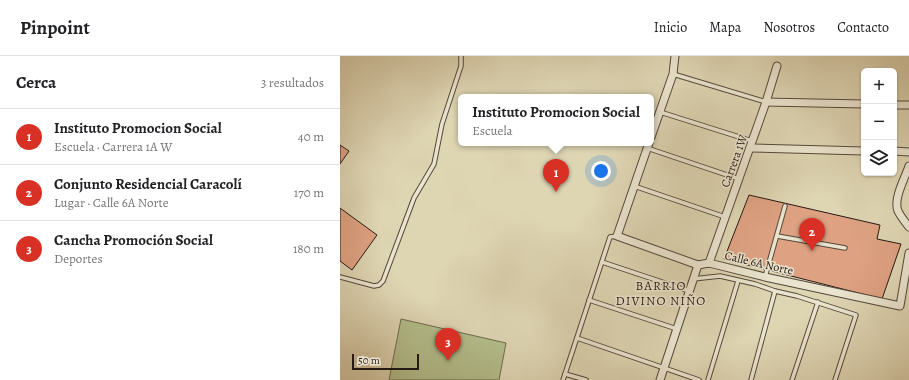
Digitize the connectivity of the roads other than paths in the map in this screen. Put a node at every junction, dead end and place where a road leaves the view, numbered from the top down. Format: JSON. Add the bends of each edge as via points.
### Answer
{"nodes":[{"id":1,"x":461,"y":56,"type":"edge"},
{"id":2,"x":675,"y":56,"type":"edge"},
{"id":3,"x":777,"y":66,"type":"dead end"},
{"id":4,"x":673,"y":74,"type":"junction"},
{"id":5,"x":766,"y":102,"type":"junction"},
{"id":6,"x":861,"y":104,"type":"edge"},
{"id":7,"x":897,"y":105,"type":"edge"},
{"id":8,"x":909,"y":105,"type":"edge"},
{"id":9,"x":660,"y":112,"type":"junction"},
{"id":10,"x":654,"y":129,"type":"edge"},
{"id":11,"x":751,"y":145,"type":"junction"},
{"id":12,"x":648,"y":146,"type":"edge"},
{"id":13,"x":861,"y":151,"type":"edge"},
{"id":14,"x":897,"y":151,"type":"edge"},
{"id":15,"x":909,"y":152,"type":"edge"},
{"id":16,"x":909,"y":166,"type":"edge"},
{"id":17,"x":739,"y":179,"type":"junction"},
{"id":18,"x":634,"y":186,"type":"junction"},
{"id":19,"x":785,"y":206,"type":"dead end"},
{"id":20,"x":725,"y":217,"type":"junction"},
{"id":21,"x":909,"y":227,"type":"edge"},
{"id":22,"x":617,"y":236,"type":"junction"},
{"id":23,"x":777,"y":236,"type":"junction"},
{"id":24,"x":845,"y":248,"type":"dead end"},
{"id":25,"x":909,"y":253,"type":"edge"},
{"id":26,"x":602,"y":262,"type":"junction"},
{"id":27,"x":709,"y":263,"type":"junction"},
{"id":28,"x":698,"y":265,"type":"junction"},
{"id":29,"x":340,"y":277,"type":"edge"},
{"id":30,"x":765,"y":277,"type":"junction"},
{"id":31,"x":693,"y":279,"type":"junction"},
{"id":32,"x":738,"y":281,"type":"junction"},
{"id":33,"x":689,"y":291,"type":"junction"},
{"id":34,"x":775,"y":291,"type":"junction"},
{"id":35,"x":589,"y":300,"type":"junction"},
{"id":36,"x":818,"y":302,"type":"junction"},
{"id":37,"x":677,"y":329,"type":"junction"},
{"id":38,"x":577,"y":338,"type":"junction"},
{"id":39,"x":664,"y":368,"type":"junction"},
{"id":40,"x":565,"y":374,"type":"junction"},
{"id":41,"x":563,"y":380,"type":"edge"},
{"id":42,"x":586,"y":380,"type":"edge"},
{"id":43,"x":660,"y":380,"type":"edge"},
{"id":44,"x":699,"y":380,"type":"edge"},
{"id":45,"x":708,"y":380,"type":"edge"},
{"id":46,"x":751,"y":380,"type":"edge"},
{"id":47,"x":792,"y":380,"type":"edge"},
{"id":48,"x":835,"y":380,"type":"edge"}],
"edges":[{"from":1,"to":29,"type":"lane","via":[[461,66],[442,124],[434,164],[414,198],[383,281],[374,286]]},
{"from":2,"to":4,"type":"street"},
{"from":3,"to":5,"type":"street","name":"Carrera 1W"},
{"from":4,"to":5,"type":"lane"},
{"from":4,"to":9,"type":"street"},
{"from":5,"to":6,"type":"street"},
{"from":5,"to":11,"type":"street","name":"Carrera 1W"},
{"from":7,"to":8,"type":"street"},
{"from":9,"to":10,"type":"street"},
{"from":9,"to":11,"type":"lane"},
{"from":11,"to":13,"type":"street"},
{"from":11,"to":17,"type":"street","name":"Carrera 1W"},
{"from":12,"to":17,"type":"lane"},
{"from":12,"to":18,"type":"street"},
{"from":14,"to":15,"type":"street"},
{"from":16,"to":21,"type":"street","via":[[898,195],[897,208]]},
{"from":17,"to":20,"type":"street","name":"Carrera 1W"},
{"from":18,"to":20,"type":"lane"},
{"from":18,"to":22,"type":"street"},
{"from":19,"to":23,"type":"lane"},
{"from":20,"to":27,"type":"street","name":"Carrera 1W"},
{"from":22,"to":26,"type":"lane","via":[[610,237]]},
{"from":22,"to":28,"type":"street"},
{"from":23,"to":24,"type":"lane"},
{"from":23,"to":30,"type":"lane"},
{"from":25,"to":30,"type":"street","name":"Calle 6A Norte","via":[[900,306]]},
{"from":26,"to":33,"type":"lane"},
{"from":26,"to":35,"type":"lane"},
{"from":27,"to":28,"type":"street","name":"Calle 6A Norte"},
{"from":27,"to":30,"type":"street","name":"Calle 6A Norte"},
{"from":28,"to":31,"type":"street"},
{"from":31,"to":32,"type":"lane","via":[[720,276]]},
{"from":31,"to":33,"type":"street"},
{"from":32,"to":34,"type":"lane"},
{"from":32,"to":45,"type":"lane"},
{"from":33,"to":37,"type":"street"},
{"from":34,"to":36,"type":"lane"},
{"from":34,"to":46,"type":"lane"},
{"from":35,"to":37,"type":"lane"},
{"from":35,"to":38,"type":"lane"},
{"from":36,"to":47,"type":"lane"},
{"from":36,"to":48,"type":"lane","via":[[856,315]]},
{"from":37,"to":39,"type":"street"},
{"from":38,"to":39,"type":"lane"},
{"from":38,"to":40,"type":"lane"},
{"from":39,"to":43,"type":"street"},
{"from":39,"to":44,"type":"lane"},
{"from":40,"to":41,"type":"lane"},
{"from":40,"to":42,"type":"lane"}]}
